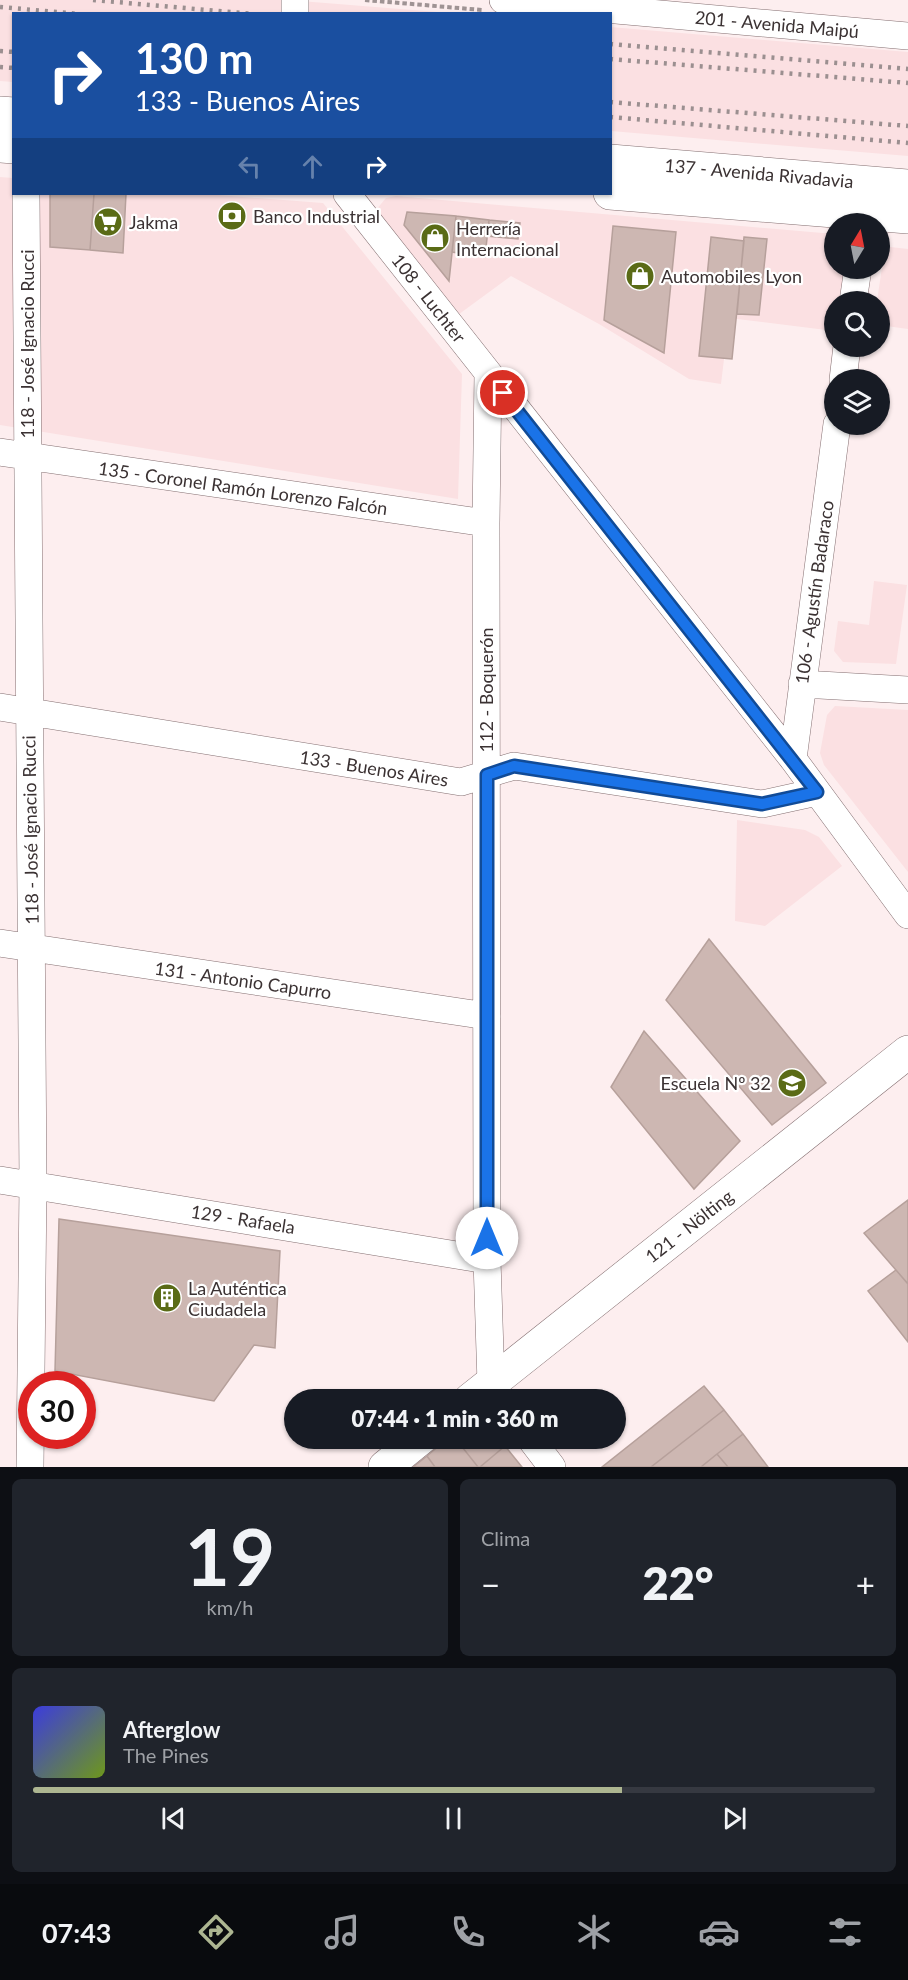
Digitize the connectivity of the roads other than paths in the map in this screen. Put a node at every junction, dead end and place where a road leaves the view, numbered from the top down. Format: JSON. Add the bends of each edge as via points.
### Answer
{"nodes":[{"id":1,"x":496,"y":5,"type":"edge"},
{"id":2,"x":708,"y":9,"type":"edge"},
{"id":3,"x":908,"y":36,"type":"edge"},
{"id":4,"x":612,"y":161,"type":"edge"},
{"id":5,"x":908,"y":186,"type":"edge"},
{"id":6,"x":612,"y":193,"type":"edge"},
{"id":7,"x":26,"y":195,"type":"edge"},
{"id":8,"x":348,"y":195,"type":"edge"},
{"id":9,"x":866,"y":207,"type":"edge"},
{"id":10,"x":908,"y":217,"type":"edge"},
{"id":11,"x":489,"y":374,"type":"junction"},
{"id":12,"x":836,"y":435,"type":"edge"},
{"id":13,"x":0,"y":452,"type":"edge"},
{"id":14,"x":28,"y":456,"type":"junction"},
{"id":15,"x":486,"y":523,"type":"junction"},
{"id":16,"x":802,"y":684,"type":"junction"},
{"id":17,"x":908,"y":690,"type":"edge"},
{"id":18,"x":0,"y":707,"type":"edge"},
{"id":19,"x":29,"y":712,"type":"junction"},
{"id":20,"x":793,"y":759,"type":"junction"},
{"id":21,"x":487,"y":775,"type":"junction"},
{"id":22,"x":817,"y":792,"type":"junction"},
{"id":23,"x":908,"y":915,"type":"edge"},
{"id":24,"x":0,"y":943,"type":"edge"},
{"id":25,"x":31,"y":948,"type":"junction"},
{"id":26,"x":487,"y":1016,"type":"junction"},
{"id":27,"x":908,"y":1052,"type":"edge"},
{"id":28,"x":0,"y":1179,"type":"edge"},
{"id":29,"x":33,"y":1185,"type":"junction"},
{"id":30,"x":487,"y":1260,"type":"junction"},
{"id":31,"x":487,"y":1389,"type":"edge"},
{"id":32,"x":493,"y":1389,"type":"edge"},
{"id":33,"x":407,"y":1449,"type":"edge"},
{"id":34,"x":538,"y":1449,"type":"edge"},
{"id":35,"x":30,"y":1467,"type":"edge"},
{"id":36,"x":385,"y":1467,"type":"edge"},
{"id":37,"x":552,"y":1467,"type":"edge"}],
"edges":[{"from":1,"to":2,"type":"street","name":"201 - Avenida Maipú"},
{"from":2,"to":3,"type":"street","name":"201 - Avenida Maipú"},
{"from":4,"to":9,"type":"main road","name":"137 - Avenida Rivadavia"},
{"from":5,"to":9,"type":"main road","name":"137 - Avenida Rivadavia"},
{"from":6,"to":9,"type":"main road","name":"137 - Avenida Rivadavia"},
{"from":7,"to":14,"type":"street","name":"118 - José Ignacio Rucci"},
{"from":8,"to":11,"type":"street","name":"108 - Luchter"},
{"from":9,"to":10,"type":"main road","name":"137 - Avenida Rivadavia"},
{"from":11,"to":15,"type":"street","name":"112 - Boquerón"},
{"from":11,"to":20,"type":"street","name":"108 - Luchter"},
{"from":12,"to":16,"type":"street","name":"106 - Agustín Badaraco"},
{"from":13,"to":14,"type":"street","name":"135 - Coronel Ramón Lorenzo Falcón"},
{"from":14,"to":15,"type":"street","name":"135 - Coronel Ramón Lorenzo Falcón"},
{"from":14,"to":19,"type":"street","name":"118 - José Ignacio Rucci"},
{"from":15,"to":21,"type":"street","name":"112 - Boquerón"},
{"from":16,"to":17,"type":"street"},
{"from":16,"to":20,"type":"street","name":"106 - Agustín Badaraco"},
{"from":18,"to":19,"type":"street","name":"133 - Buenos Aires"},
{"from":19,"to":21,"type":"street","name":"133 - Buenos Aires","via":[[461,782]]},
{"from":19,"to":25,"type":"street","name":"118 - José Ignacio Rucci"},
{"from":20,"to":22,"type":"street","name":"108 - Luchter"},
{"from":21,"to":22,"type":"street","name":"133 - Buenos Aires","via":[[514,766],[762,804]]},
{"from":21,"to":26,"type":"street","name":"112 - Boquerón"},
{"from":22,"to":23,"type":"street","name":"108 - Luchter"},
{"from":24,"to":25,"type":"street","name":"131 - Antonio Capurro"},
{"from":25,"to":26,"type":"street","name":"131 - Antonio Capurro"},
{"from":25,"to":29,"type":"street","name":"118 - José Ignacio Rucci"},
{"from":26,"to":30,"type":"street","name":"112 - Boquerón"},
{"from":27,"to":32,"type":"main road","name":"121 - Nölting"},
{"from":28,"to":29,"type":"street","name":"129 - Rafaela"},
{"from":29,"to":30,"type":"street","name":"129 - Rafaela"},
{"from":29,"to":35,"type":"street","name":"118 - José Ignacio Rucci"},
{"from":30,"to":31,"type":"street","name":"112 - Boquerón"},
{"from":33,"to":36,"type":"main road"},
{"from":34,"to":37,"type":"street"}]}
